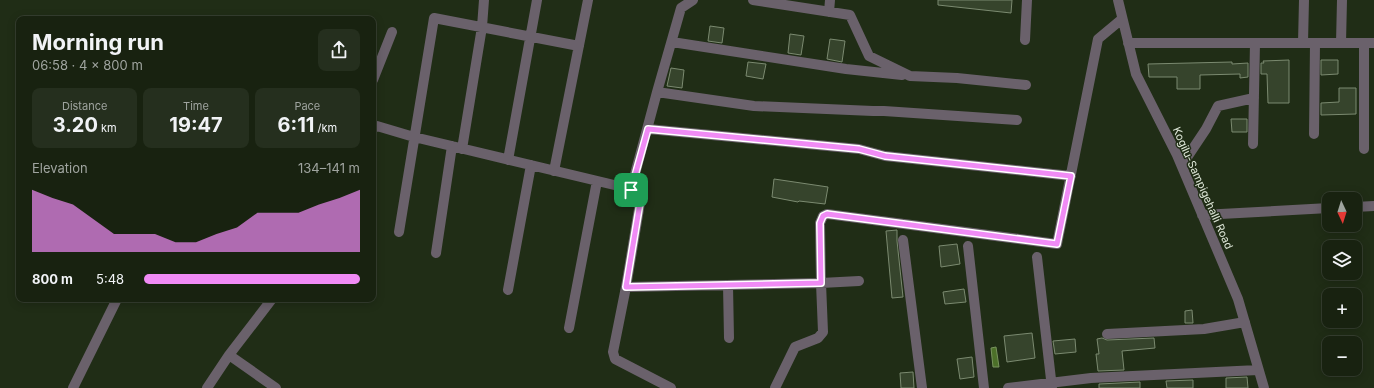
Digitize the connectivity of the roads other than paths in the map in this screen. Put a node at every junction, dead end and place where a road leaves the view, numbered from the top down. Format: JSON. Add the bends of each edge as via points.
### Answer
{"nodes":[{"id":1,"x":484,"y":0,"type":"edge"},
{"id":2,"x":537,"y":0,"type":"edge"},
{"id":3,"x":588,"y":0,"type":"edge"},
{"id":4,"x":693,"y":0,"type":"edge"},
{"id":5,"x":753,"y":0,"type":"edge"},
{"id":6,"x":830,"y":0,"type":"edge"},
{"id":7,"x":1027,"y":0,"type":"edge"},
{"id":8,"x":1118,"y":0,"type":"edge"},
{"id":9,"x":1304,"y":0,"type":"edge"},
{"id":10,"x":1342,"y":0,"type":"edge"},
{"id":11,"x":772,"y":2,"type":"edge"},
{"id":12,"x":829,"y":12,"type":"junction"},
{"id":13,"x":1122,"y":19,"type":"junction"},
{"id":14,"x":482,"y":27,"type":"junction"},
{"id":15,"x":392,"y":32,"type":"dead end"},
{"id":16,"x":530,"y":36,"type":"junction"},
{"id":17,"x":1025,"y":40,"type":"dead end"},
{"id":18,"x":672,"y":42,"type":"junction"},
{"id":19,"x":1128,"y":43,"type":"junction"},
{"id":20,"x":1255,"y":43,"type":"junction"},
{"id":21,"x":1303,"y":43,"type":"junction"},
{"id":22,"x":1315,"y":43,"type":"junction"},
{"id":23,"x":1341,"y":43,"type":"junction"},
{"id":24,"x":1369,"y":43,"type":"edge"},
{"id":25,"x":579,"y":46,"type":"junction"},
{"id":26,"x":376,"y":72,"type":"edge"},
{"id":27,"x":910,"y":76,"type":"junction"},
{"id":28,"x":1026,"y":85,"type":"dead end"},
{"id":29,"x":657,"y":92,"type":"junction"},
{"id":30,"x":1254,"y":98,"type":"junction"},
{"id":31,"x":1017,"y":120,"type":"dead end"},
{"id":32,"x":376,"y":126,"type":"edge"},
{"id":33,"x":648,"y":129,"type":"junction"},
{"id":34,"x":1314,"y":134,"type":"dead end"},
{"id":35,"x":414,"y":137,"type":"junction"},
{"id":36,"x":1253,"y":144,"type":"dead end"},
{"id":37,"x":457,"y":148,"type":"junction"},
{"id":38,"x":1364,"y":149,"type":"dead end"},
{"id":39,"x":508,"y":160,"type":"junction"},
{"id":40,"x":531,"y":165,"type":"junction"},
{"id":41,"x":1182,"y":165,"type":"junction"},
{"id":42,"x":554,"y":171,"type":"junction"},
{"id":43,"x":1071,"y":176,"type":"junction"},
{"id":44,"x":597,"y":181,"type":"junction"},
{"id":45,"x":631,"y":190,"type":"junction"},
{"id":46,"x":1374,"y":206,"type":"edge"},
{"id":47,"x":1362,"y":207,"type":"edge"},
{"id":48,"x":1322,"y":208,"type":"edge"},
{"id":49,"x":1202,"y":215,"type":"junction"},
{"id":50,"x":399,"y":232,"type":"dead end"},
{"id":51,"x":903,"y":240,"type":"dead end"},
{"id":52,"x":968,"y":246,"type":"dead end"},
{"id":53,"x":436,"y":253,"type":"dead end"},
{"id":54,"x":1037,"y":257,"type":"dead end"},
{"id":55,"x":859,"y":281,"type":"dead end"},
{"id":56,"x":821,"y":283,"type":"junction"},
{"id":57,"x":728,"y":285,"type":"junction"},
{"id":58,"x":626,"y":287,"type":"junction"},
{"id":59,"x":508,"y":290,"type":"dead end"},
{"id":60,"x":116,"y":302,"type":"edge"},
{"id":61,"x":270,"y":302,"type":"edge"},
{"id":62,"x":1245,"y":322,"type":"junction"},
{"id":63,"x":569,"y":328,"type":"dead end"},
{"id":64,"x":1106,"y":334,"type":"dead end"},
{"id":65,"x":730,"y":338,"type":"dead end"},
{"id":66,"x":228,"y":355,"type":"junction"},
{"id":67,"x":1258,"y":370,"type":"junction"},
{"id":68,"x":1051,"y":385,"type":"edge"},
{"id":69,"x":73,"y":388,"type":"edge"},
{"id":70,"x":207,"y":388,"type":"edge"},
{"id":71,"x":276,"y":388,"type":"edge"},
{"id":72,"x":671,"y":388,"type":"edge"},
{"id":73,"x":776,"y":388,"type":"edge"},
{"id":74,"x":922,"y":388,"type":"edge"},
{"id":75,"x":984,"y":388,"type":"edge"},
{"id":76,"x":1008,"y":388,"type":"edge"},
{"id":77,"x":1264,"y":388,"type":"edge"}],
"edges":[{"from":1,"to":14,"type":"street"},
{"from":2,"to":16,"type":"street"},
{"from":3,"to":25,"type":"street"},
{"from":4,"to":18,"type":"street","via":[[681,8]]},
{"from":5,"to":11,"type":"street"},
{"from":6,"to":12,"type":"street"},
{"from":7,"to":17,"type":"street"},
{"from":8,"to":13,"type":"street","name":"Kogilu-Sampigehalli Road"},
{"from":9,"to":21,"type":"street"},
{"from":10,"to":23,"type":"street"},
{"from":11,"to":12,"type":"street"},
{"from":12,"to":27,"type":"street","via":[[850,15],[869,56]]},
{"from":13,"to":19,"type":"street","name":"Kogilu-Sampigehalli Road"},
{"from":13,"to":43,"type":"street","via":[[1098,39]]},
{"from":14,"to":16,"type":"street"},
{"from":14,"to":35,"type":"street","via":[[434,18]]},
{"from":14,"to":37,"type":"street"},
{"from":15,"to":26,"type":"street"},
{"from":16,"to":25,"type":"street"},
{"from":16,"to":39,"type":"street"},
{"from":18,"to":27,"type":"street","via":[[846,69]]},
{"from":18,"to":29,"type":"street"},
{"from":19,"to":20,"type":"street"},
{"from":19,"to":41,"type":"street","name":"Kogilu-Sampigehalli Road","via":[[1136,74]]},
{"from":20,"to":21,"type":"street"},
{"from":20,"to":30,"type":"street"},
{"from":21,"to":22,"type":"street"},
{"from":22,"to":23,"type":"street"},
{"from":22,"to":34,"type":"street"},
{"from":23,"to":24,"type":"street"},
{"from":24,"to":38,"type":"street"},
{"from":25,"to":42,"type":"street"},
{"from":27,"to":28,"type":"street"},
{"from":29,"to":31,"type":"street","via":[[754,106]]},
{"from":29,"to":33,"type":"street"},
{"from":30,"to":36,"type":"street"},
{"from":30,"to":41,"type":"street","via":[[1218,106]]},
{"from":32,"to":35,"type":"street"},
{"from":33,"to":43,"type":"street","via":[[859,149],[885,156]]},
{"from":33,"to":45,"type":"street"},
{"from":35,"to":37,"type":"street"},
{"from":35,"to":50,"type":"street"},
{"from":37,"to":39,"type":"street"},
{"from":37,"to":53,"type":"street"},
{"from":39,"to":40,"type":"street"},
{"from":40,"to":42,"type":"street"},
{"from":40,"to":59,"type":"street"},
{"from":41,"to":49,"type":"street","name":"Kogilu-Sampigehalli Road"},
{"from":42,"to":44,"type":"street"},
{"from":43,"to":56,"type":"street","via":[[1057,244],[827,214],[820,223]]},
{"from":44,"to":45,"type":"street"},
{"from":44,"to":63,"type":"street"},
{"from":45,"to":58,"type":"street","via":[[641,197]]},
{"from":46,"to":47,"type":"street"},
{"from":48,"to":49,"type":"street"},
{"from":49,"to":62,"type":"street","name":"Kogilu-Sampigehalli Road","via":[[1238,299]]},
{"from":51,"to":74,"type":"street"},
{"from":52,"to":75,"type":"street"},
{"from":54,"to":68,"type":"street"},
{"from":55,"to":56,"type":"street"},
{"from":56,"to":57,"type":"street"},
{"from":56,"to":73,"type":"street","via":[[823,332],[818,338],[794,349]]},
{"from":57,"to":58,"type":"street"},
{"from":57,"to":65,"type":"street"},
{"from":58,"to":72,"type":"street","via":[[613,356]]},
{"from":60,"to":69,"type":"street"},
{"from":61,"to":66,"type":"street"},
{"from":62,"to":64,"type":"street","via":[[1204,329]]},
{"from":62,"to":67,"type":"street","name":"Kogilu-Sampigehalli Road"},
{"from":66,"to":70,"type":"street"},
{"from":66,"to":71,"type":"street"},
{"from":67,"to":68,"type":"street","via":[[1091,378]]},
{"from":67,"to":77,"type":"street","name":"Kogilu-Sampigehalli Road"},
{"from":68,"to":76,"type":"street"}]}
